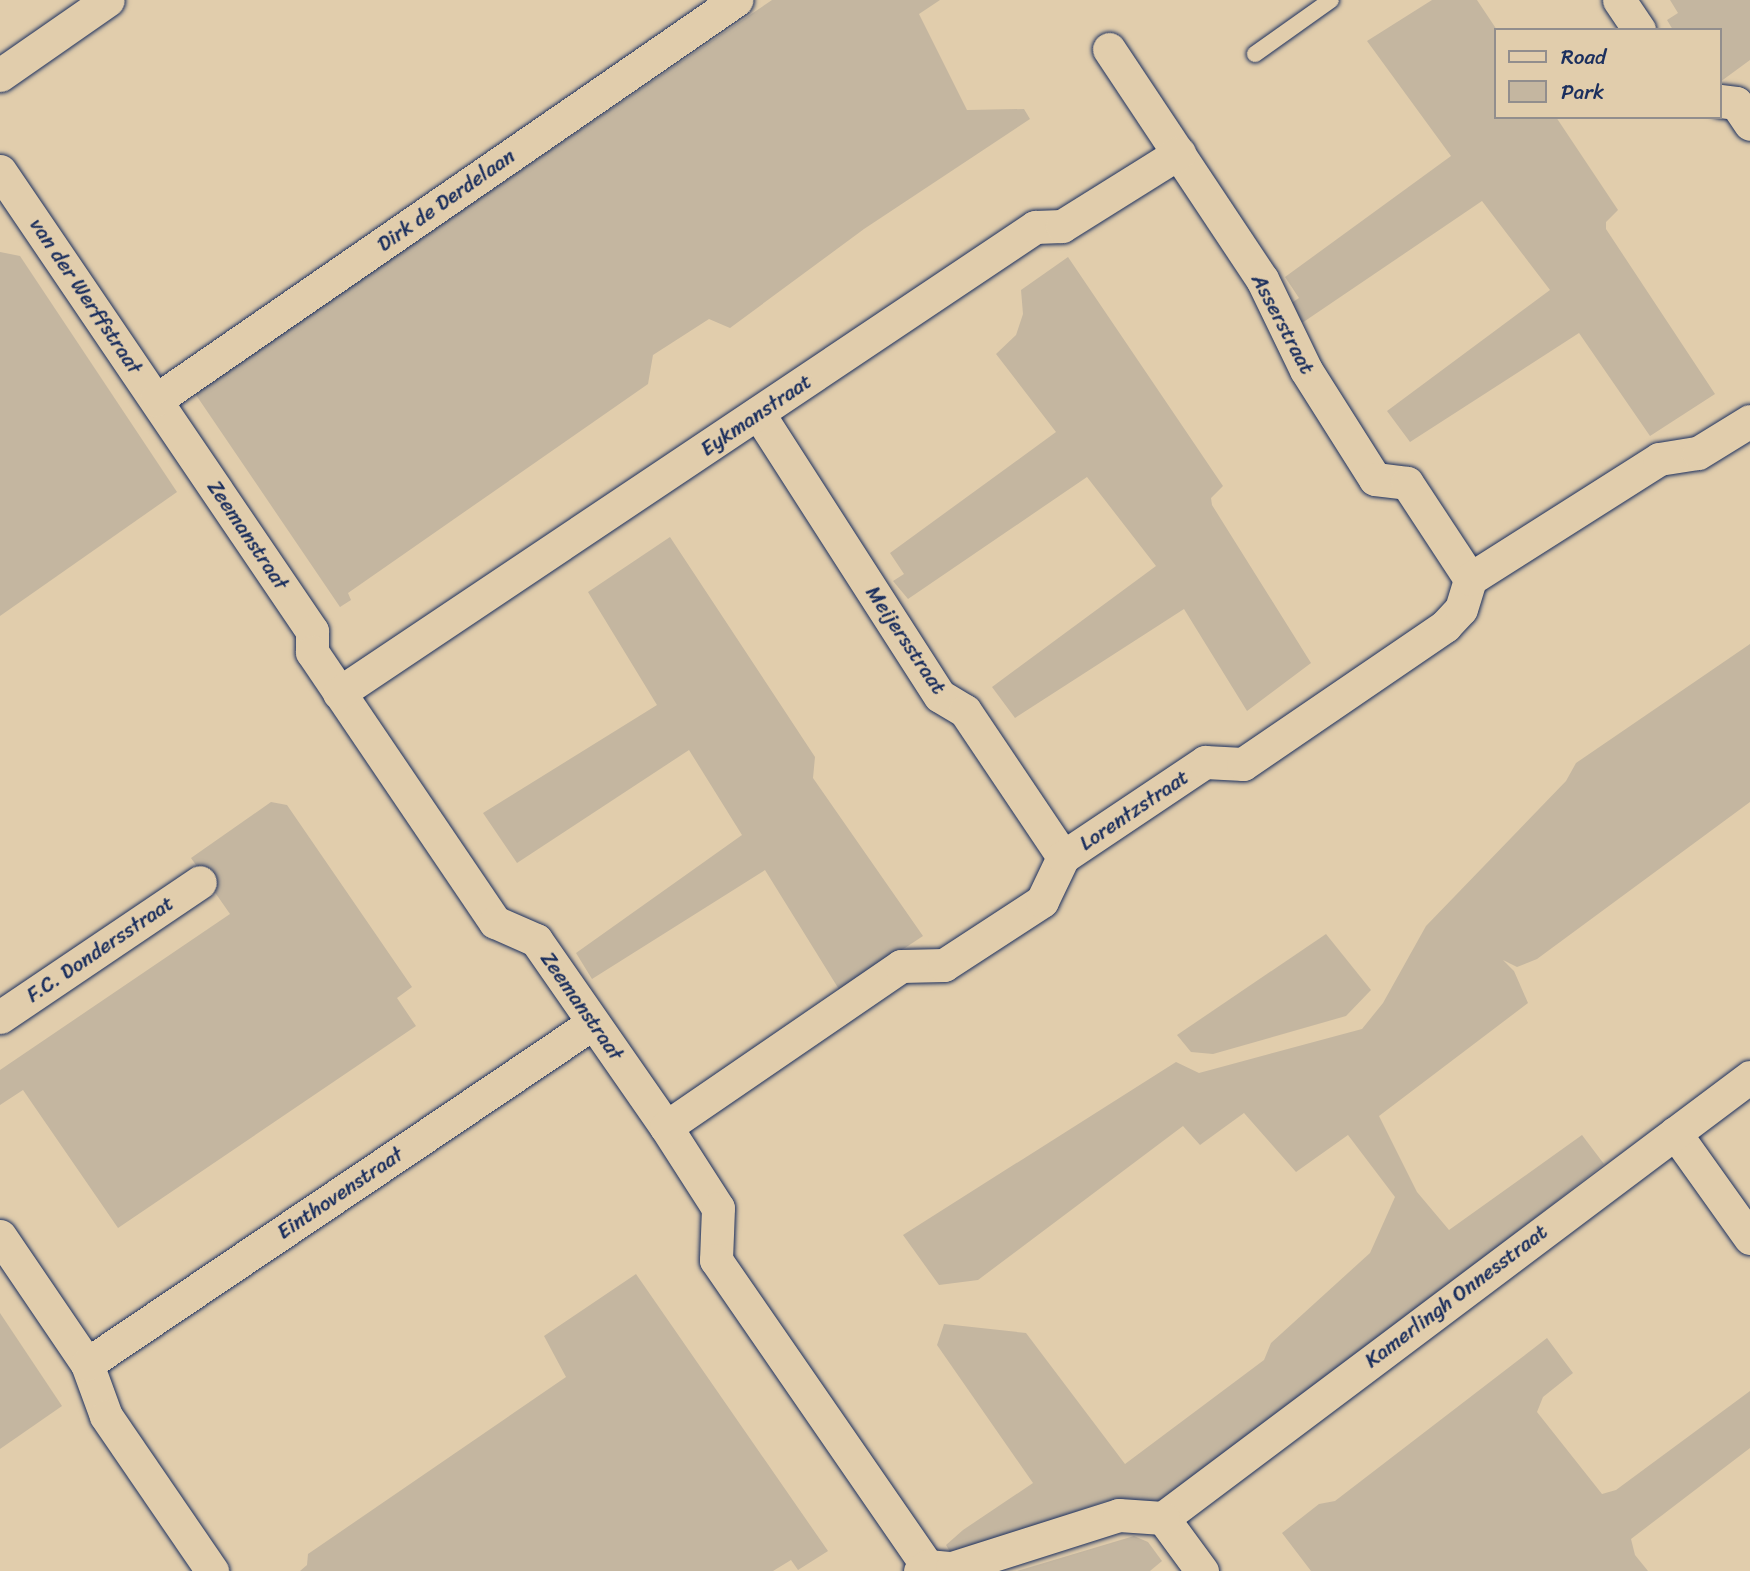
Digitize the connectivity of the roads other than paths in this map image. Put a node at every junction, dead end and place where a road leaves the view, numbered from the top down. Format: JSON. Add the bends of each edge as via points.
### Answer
{"nodes":[{"id":1,"x":108,"y":0,"type":"edge"},
{"id":2,"x":736,"y":0,"type":"edge"},
{"id":3,"x":1331,"y":0,"type":"edge"},
{"id":4,"x":1619,"y":0,"type":"edge"},
{"id":5,"x":1638,"y":28,"type":"edge"},
{"id":6,"x":1109,"y":49,"type":"dead end"},
{"id":7,"x":1255,"y":54,"type":"dead end"},
{"id":8,"x":0,"y":75,"type":"edge"},
{"id":9,"x":1179,"y":153,"type":"junction"},
{"id":10,"x":5,"y":189,"type":"edge"},
{"id":11,"x":156,"y":400,"type":"junction"},
{"id":12,"x":758,"y":413,"type":"junction"},
{"id":13,"x":1750,"y":421,"type":"edge"},
{"id":14,"x":1470,"y":579,"type":"junction"},
{"id":15,"x":339,"y":693,"type":"junction"},
{"id":16,"x":1063,"y":857,"type":"junction"},
{"id":17,"x":201,"y":882,"type":"dead end"},
{"id":18,"x":0,"y":1017,"type":"edge"},
{"id":19,"x":593,"y":1023,"type":"junction"},
{"id":20,"x":1750,"y":1077,"type":"edge"},
{"id":21,"x":666,"y":1127,"type":"junction"},
{"id":22,"x":1675,"y":1133,"type":"junction"},
{"id":23,"x":0,"y":1236,"type":"edge"},
{"id":24,"x":1750,"y":1238,"type":"edge"},
{"id":25,"x":87,"y":1364,"type":"junction"},
{"id":26,"x":1163,"y":1518,"type":"junction"},
{"id":27,"x":923,"y":1568,"type":"edge"},
{"id":28,"x":212,"y":1571,"type":"edge"},
{"id":29,"x":1202,"y":1571,"type":"edge"}],
"edges":[{"from":1,"to":8,"type":"street"},
{"from":2,"to":11,"type":"street","name":"Dirk de Derdelaan"},
{"from":3,"to":7,"type":"lane"},
{"from":4,"to":5,"type":"street"},
{"from":6,"to":9,"type":"street","name":"Asserstraat"},
{"from":9,"to":12,"type":"street","name":"Eykmanstraat","via":[[1062,226],[1035,227]]},
{"from":9,"to":14,"type":"street","name":"Asserstraat","via":[[1262,279],[1306,370],[1375,479],[1407,483]]},
{"from":10,"to":11,"type":"street","name":"van der Werffstraat"},
{"from":11,"to":15,"type":"street","name":"Zeemanstraat","via":[[312,631],[312,652]]},
{"from":12,"to":15,"type":"street","name":"Eykmanstraat"},
{"from":12,"to":16,"type":"street","name":"Meijersstraat","via":[[940,695],[965,711]]},
{"from":13,"to":14,"type":"street","via":[[1698,453],[1659,458]]},
{"from":14,"to":16,"type":"street","name":"Lorentzstraat","via":[[1461,609],[1423,642],[1243,764],[1205,762]]},
{"from":15,"to":19,"type":"street","name":"Zeemanstraat","via":[[495,922],[536,940]]},
{"from":16,"to":21,"type":"street","name":"Lorentzstraat","via":[[1042,901],[944,965],[901,966]]},
{"from":17,"to":18,"type":"street","name":"F.C. Dondersstraat"},
{"from":19,"to":21,"type":"street","name":"Zeemanstraat"},
{"from":19,"to":25,"type":"street","name":"Einthovenstraat"},
{"from":20,"to":22,"type":"street","name":"Kamerlingh Onnesstraat"},
{"from":21,"to":27,"type":"street","name":"Zeemanstraat","via":[[718,1208],[716,1260]]},
{"from":22,"to":24,"type":"street"},
{"from":22,"to":26,"type":"street","name":"Kamerlingh Onnesstraat"},
{"from":23,"to":25,"type":"street"},
{"from":25,"to":28,"type":"street","via":[[106,1416]]},
{"from":26,"to":27,"type":"street","via":[[1119,1516],[952,1568]]},
{"from":26,"to":29,"type":"street"}]}
